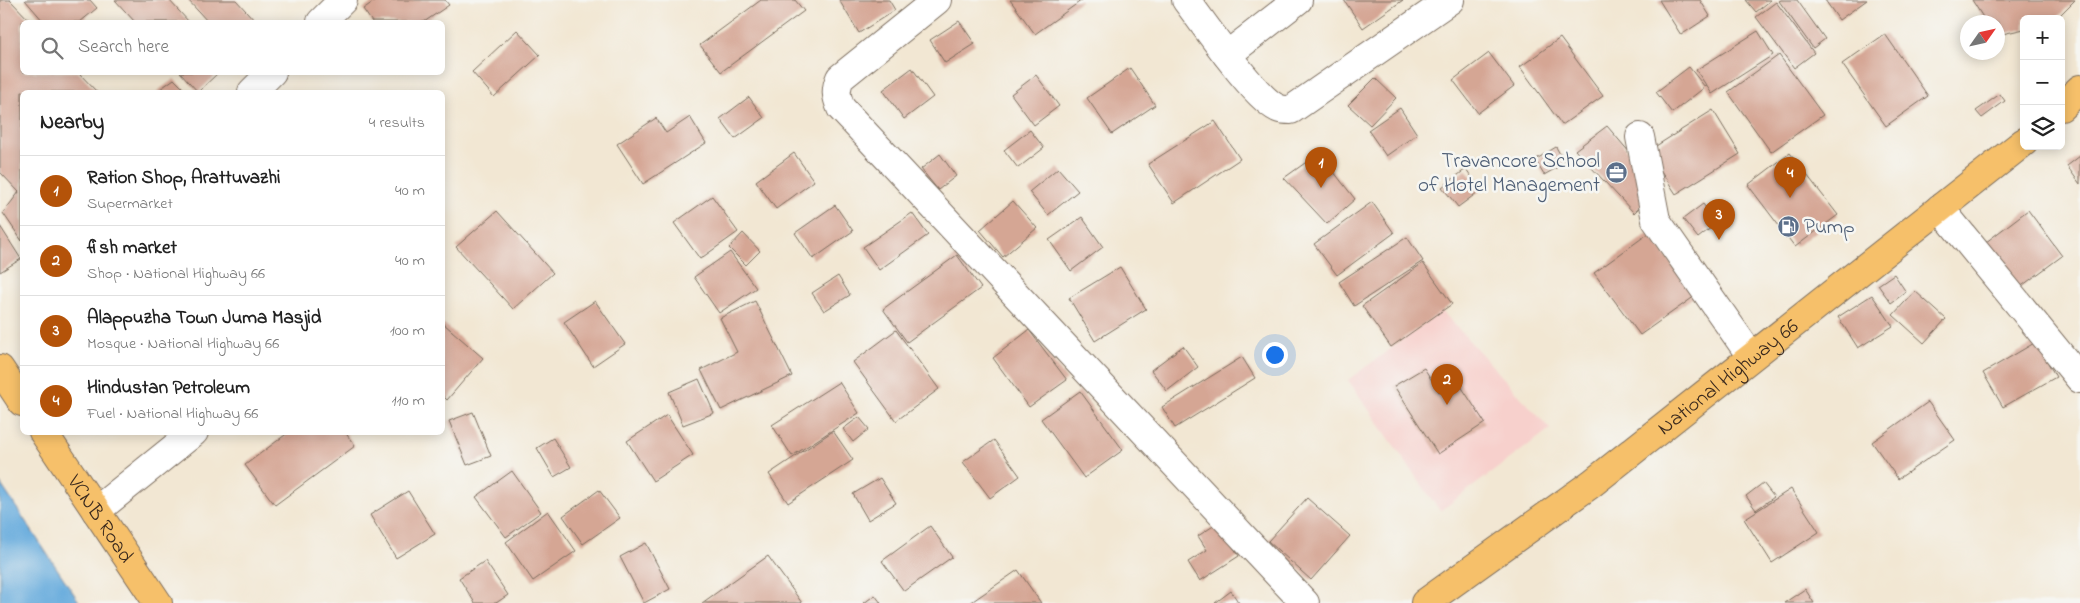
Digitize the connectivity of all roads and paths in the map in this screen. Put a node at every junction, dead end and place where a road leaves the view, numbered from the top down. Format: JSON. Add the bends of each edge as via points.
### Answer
{"nodes":[{"id":1,"x":343,"y":0,"type":"edge"},
{"id":2,"x":937,"y":0,"type":"edge"},
{"id":3,"x":1186,"y":0,"type":"edge"},
{"id":4,"x":1298,"y":0,"type":"edge"},
{"id":5,"x":1450,"y":0,"type":"edge"},
{"id":6,"x":323,"y":20,"type":"edge"},
{"id":7,"x":1227,"y":55,"type":"junction"},
{"id":8,"x":269,"y":75,"type":"edge"},
{"id":9,"x":2080,"y":89,"type":"edge"},
{"id":10,"x":254,"y":90,"type":"edge"},
{"id":11,"x":2063,"y":105,"type":"edge"},
{"id":12,"x":1640,"y":137,"type":"dead end"},
{"id":13,"x":2020,"y":145,"type":"edge"},
{"id":14,"x":1940,"y":208,"type":"junction"},
{"id":15,"x":1751,"y":356,"type":"junction"},
{"id":16,"x":0,"y":369,"type":"edge"},
{"id":17,"x":2080,"y":379,"type":"edge"},
{"id":18,"x":20,"y":399,"type":"edge"},
{"id":19,"x":45,"y":435,"type":"edge"},
{"id":20,"x":190,"y":435,"type":"edge"},
{"id":21,"x":96,"y":511,"type":"junction"},
{"id":22,"x":158,"y":603,"type":"edge"},
{"id":23,"x":1305,"y":603,"type":"edge"},
{"id":24,"x":1426,"y":603,"type":"edge"}],
"edges":[{"from":1,"to":6,"type":"street"},
{"from":2,"to":23,"type":"street","via":[[840,78],[836,89],[841,108]]},
{"from":3,"to":7,"type":"street"},
{"from":4,"to":7,"type":"street"},
{"from":5,"to":7,"type":"street","via":[[1291,110],[1270,104]]},
{"from":8,"to":10,"type":"street"},
{"from":9,"to":11,"type":"main road"},
{"from":12,"to":15,"type":"street","via":[[1656,220]]},
{"from":13,"to":14,"type":"main road","name":"National Highway 66"},
{"from":14,"to":15,"type":"main road","name":"National Highway 66"},
{"from":14,"to":17,"type":"street"},
{"from":15,"to":24,"type":"main road","name":"National Highway 66","via":[[1591,484]]},
{"from":16,"to":18,"type":"main road"},
{"from":19,"to":21,"type":"main road","name":"VCNB Road"},
{"from":20,"to":21,"type":"street"},
{"from":21,"to":22,"type":"main road","name":"VCNB Road"}]}
